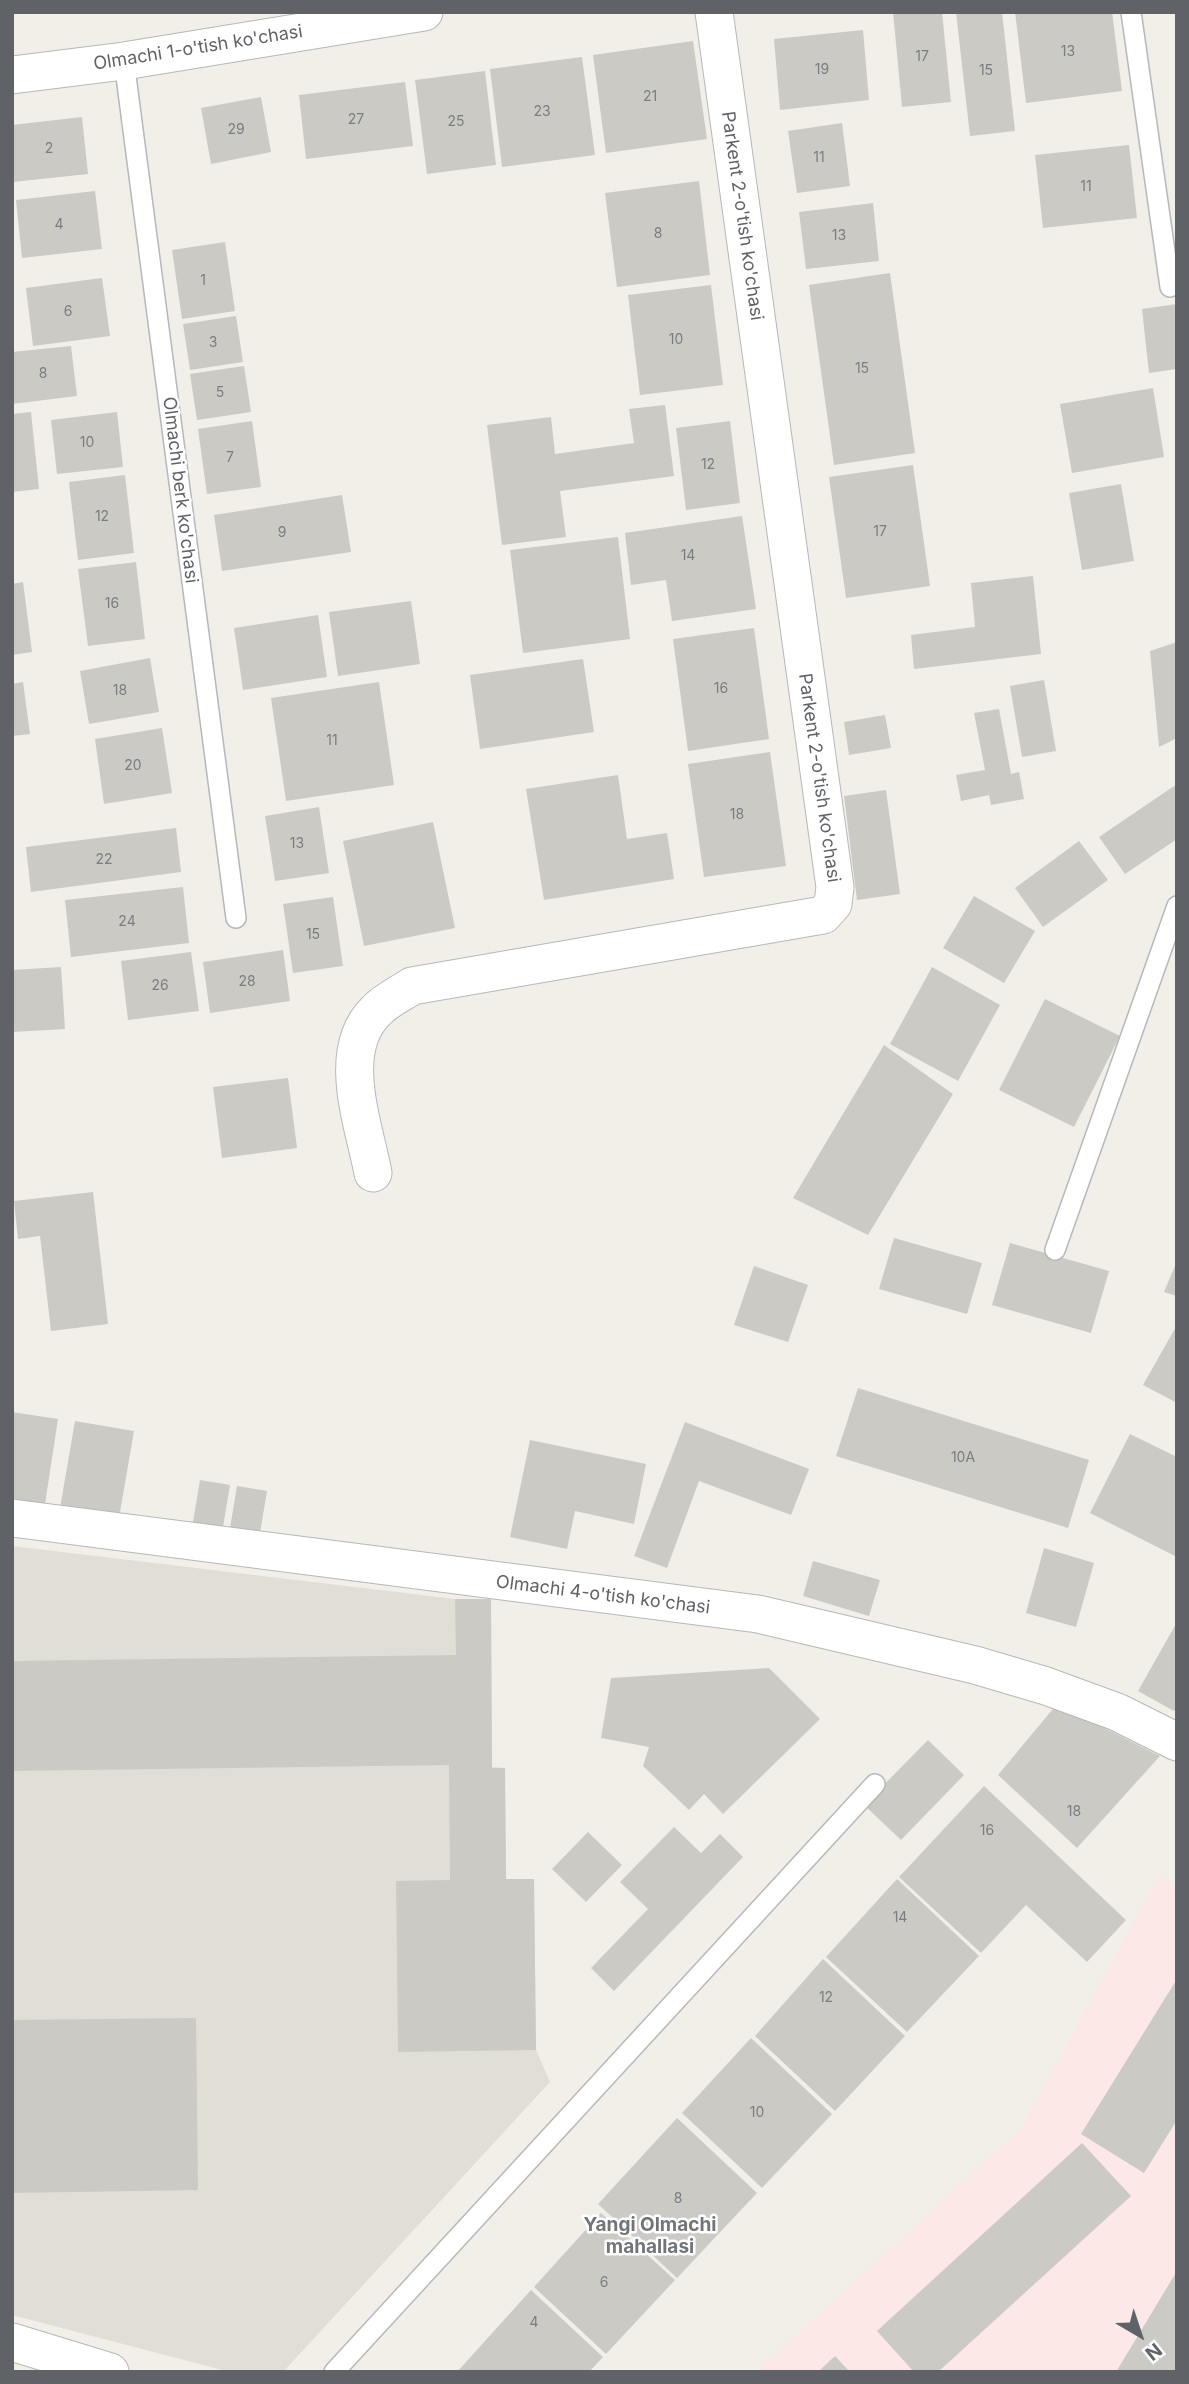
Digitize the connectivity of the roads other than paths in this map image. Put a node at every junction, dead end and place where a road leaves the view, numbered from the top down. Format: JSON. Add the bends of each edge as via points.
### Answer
{"nodes":[{"id":1,"x":424,"y":12,"type":"edge"},
{"id":2,"x":714,"y":12,"type":"edge"},
{"id":3,"x":1131,"y":12,"type":"edge"},
{"id":4,"x":124,"y":61,"type":"junction"},
{"id":5,"x":12,"y":75,"type":"edge"},
{"id":6,"x":1170,"y":287,"type":"dead end"},
{"id":7,"x":1177,"y":906,"type":"edge"},
{"id":8,"x":236,"y":918,"type":"dead end"},
{"id":9,"x":373,"y":1173,"type":"dead end"},
{"id":10,"x":1055,"y":1250,"type":"dead end"},
{"id":11,"x":12,"y":1518,"type":"edge"},
{"id":12,"x":1177,"y":1742,"type":"edge"},
{"id":13,"x":875,"y":1784,"type":"dead end"},
{"id":14,"x":12,"y":2342,"type":"edge"},
{"id":15,"x":110,"y":2372,"type":"edge"},
{"id":16,"x":334,"y":2372,"type":"edge"}],
"edges":[{"from":1,"to":4,"type":"street","name":"Olmachi 1-o'tish ko'chasi"},
{"from":2,"to":9,"type":"street","name":"Parkent 2-o'tish ko'chasi","via":[[834,904],[823,915],[412,986],[375,1011],[356,1046],[355,1079]]},
{"from":3,"to":6,"type":"lane"},
{"from":4,"to":5,"type":"street","name":"Olmachi 1-o'tish ko'chasi"},
{"from":4,"to":8,"type":"lane","name":"Olmachi berk ko'chasi"},
{"from":7,"to":10,"type":"lane"},
{"from":11,"to":12,"type":"street","name":"Olmachi 4-o'tish ko'chasi","via":[[758,1614],[1034,1683],[1116,1712]]},
{"from":13,"to":16,"type":"lane"},
{"from":14,"to":15,"type":"street"}]}
